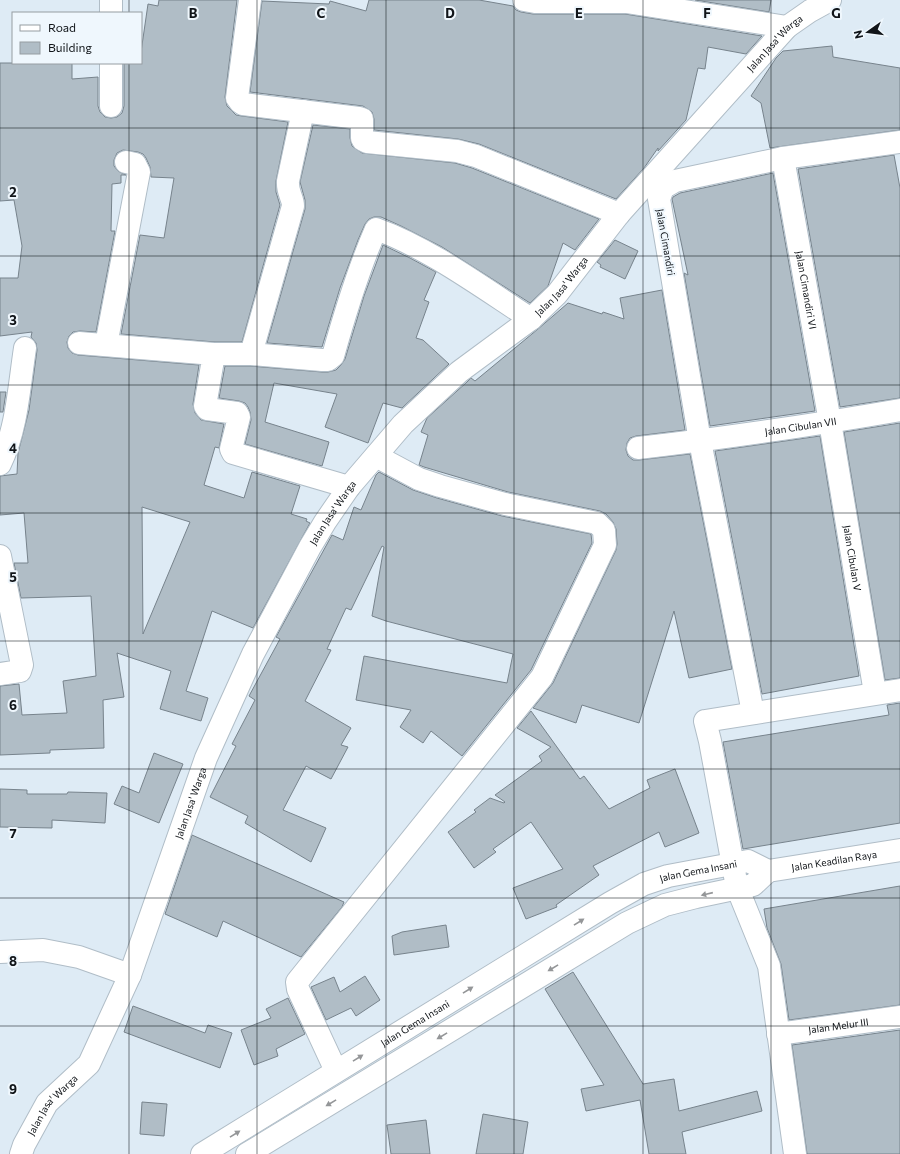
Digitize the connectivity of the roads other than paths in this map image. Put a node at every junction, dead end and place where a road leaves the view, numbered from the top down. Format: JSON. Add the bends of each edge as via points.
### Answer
{"nodes":[{"id":1,"x":111,"y":0,"type":"edge"},
{"id":2,"x":250,"y":0,"type":"edge"},
{"id":3,"x":524,"y":0,"type":"edge"},
{"id":4,"x":830,"y":0,"type":"edge"},
{"id":5,"x":688,"y":6,"type":"edge"},
{"id":6,"x":111,"y":12,"type":"edge"},
{"id":7,"x":787,"y":27,"type":"junction"},
{"id":8,"x":111,"y":64,"type":"edge"},
{"id":9,"x":111,"y":106,"type":"dead end"},
{"id":10,"x":303,"y":111,"type":"junction"},
{"id":11,"x":900,"y":142,"type":"edge"},
{"id":12,"x":783,"y":158,"type":"junction"},
{"id":13,"x":126,"y":162,"type":"dead end"},
{"id":14,"x":619,"y":214,"type":"junction"},
{"id":15,"x":531,"y":318,"type":"junction"},
{"id":16,"x":79,"y":343,"type":"dead end"},
{"id":17,"x":106,"y":345,"type":"junction"},
{"id":18,"x":25,"y":348,"type":"dead end"},
{"id":19,"x":214,"y":354,"type":"junction"},
{"id":20,"x":251,"y":354,"type":"junction"},
{"id":21,"x":900,"y":410,"type":"edge"},
{"id":22,"x":830,"y":422,"type":"junction"},
{"id":23,"x":700,"y":441,"type":"junction"},
{"id":24,"x":638,"y":448,"type":"dead end"},
{"id":25,"x":376,"y":456,"type":"junction"},
{"id":26,"x":0,"y":464,"type":"edge"},
{"id":27,"x":349,"y":487,"type":"junction"},
{"id":28,"x":0,"y":556,"type":"edge"},
{"id":29,"x":0,"y":674,"type":"edge"},
{"id":30,"x":900,"y":690,"type":"edge"},
{"id":31,"x":875,"y":693,"type":"junction"},
{"id":32,"x":753,"y":713,"type":"junction"},
{"id":33,"x":900,"y":850,"type":"edge"},
{"id":34,"x":732,"y":864,"type":"junction"},
{"id":35,"x":768,"y":871,"type":"junction"},
{"id":36,"x":737,"y":887,"type":"junction"},
{"id":37,"x":0,"y":952,"type":"edge"},
{"id":38,"x":130,"y":975,"type":"junction"},
{"id":39,"x":900,"y":1017,"type":"edge"},
{"id":40,"x":778,"y":1034,"type":"junction"},
{"id":41,"x":336,"y":1071,"type":"junction"},
{"id":42,"x":20,"y":1154,"type":"edge"},
{"id":43,"x":202,"y":1154,"type":"edge"},
{"id":44,"x":247,"y":1154,"type":"edge"},
{"id":45,"x":794,"y":1154,"type":"edge"}],
"edges":[{"from":1,"to":6,"type":"street"},
{"from":2,"to":10,"type":"street","via":[[237,98],[243,104]]},
{"from":3,"to":5,"type":"street"},
{"from":4,"to":7,"type":"street","name":"Jalan Jasa' Warga"},
{"from":5,"to":7,"type":"street"},
{"from":7,"to":14,"type":"street","name":"Jalan Jasa' Warga"},
{"from":8,"to":9,"type":"street"},
{"from":10,"to":14,"type":"street","via":[[362,119],[362,138],[367,142],[476,156]]},
{"from":10,"to":20,"type":"street","via":[[287,189],[293,206]]},
{"from":11,"to":12,"type":"street","name":"Jalan Cimandiri"},
{"from":12,"to":22,"type":"street","name":"Jalan Cimandiri VI"},
{"from":12,"to":23,"type":"street","name":"Jalan Cimandiri","via":[[674,181],[663,188],[659,199]]},
{"from":13,"to":17,"type":"street","via":[[135,164],[139,172]]},
{"from":14,"to":15,"type":"street","name":"Jalan Jasa' Warga","via":[[557,294]]},
{"from":15,"to":20,"type":"street","via":[[440,261],[376,229],[346,309],[333,356],[328,360],[322,360]]},
{"from":15,"to":25,"type":"street","name":"Jalan Jasa' Warga","via":[[459,372],[404,424]]},
{"from":16,"to":17,"type":"street"},
{"from":17,"to":19,"type":"street"},
{"from":18,"to":26,"type":"street","via":[[7,449]]},
{"from":19,"to":20,"type":"street"},
{"from":19,"to":27,"type":"street","via":[[205,406],[207,409],[237,413],[239,418],[231,449],[233,453]]},
{"from":21,"to":22,"type":"street","name":"Jalan Cibulan VII"},
{"from":22,"to":23,"type":"street","name":"Jalan Cibulan VII"},
{"from":22,"to":31,"type":"street","name":"Jalan Cibulan V"},
{"from":23,"to":24,"type":"street","name":"Jalan Cibulan VII"},
{"from":23,"to":32,"type":"street","name":"Jalan Cimandiri","via":[[727,608]]},
{"from":25,"to":27,"type":"street","name":"Jalan Jasa' Warga"},
{"from":25,"to":41,"type":"street","via":[[419,479],[440,486],[505,504],[597,523],[604,530],[605,545],[542,677],[297,982]]},
{"from":27,"to":38,"type":"street","name":"Jalan Jasa' Warga","via":[[310,547],[253,654],[206,758]]},
{"from":28,"to":29,"type":"street","via":[[22,665],[20,671]]},
{"from":30,"to":31,"type":"street"},
{"from":31,"to":32,"type":"street"},
{"from":32,"to":34,"type":"street","via":[[705,721]]},
{"from":33,"to":35,"type":"street","name":"Jalan Keadilan Raya"},
{"from":34,"to":35,"type":"street","name":"Jalan Gema Insani","via":[[748,862]]},
{"from":34,"to":36,"type":"street"},
{"from":41,"to":34,"type":"street","name":"Jalan Gema Insani","one_way":true,"via":[[644,884],[668,876]]},
{"from":35,"to":36,"type":"street","via":[[753,885]]},
{"from":36,"to":40,"type":"street","via":[[769,966]]},
{"from":36,"to":44,"type":"street","one_way":true,"via":[[665,905],[627,923]]},
{"from":37,"to":38,"type":"street","via":[[43,950],[79,957]]},
{"from":38,"to":42,"type":"street","name":"Jalan Jasa' Warga","via":[[89,1064],[47,1103]]},
{"from":39,"to":40,"type":"street","name":"Jalan Melur III"},
{"from":40,"to":45,"type":"street"},
{"from":43,"to":41,"type":"street","name":"Jalan Gema Insani","one_way":true}]}
